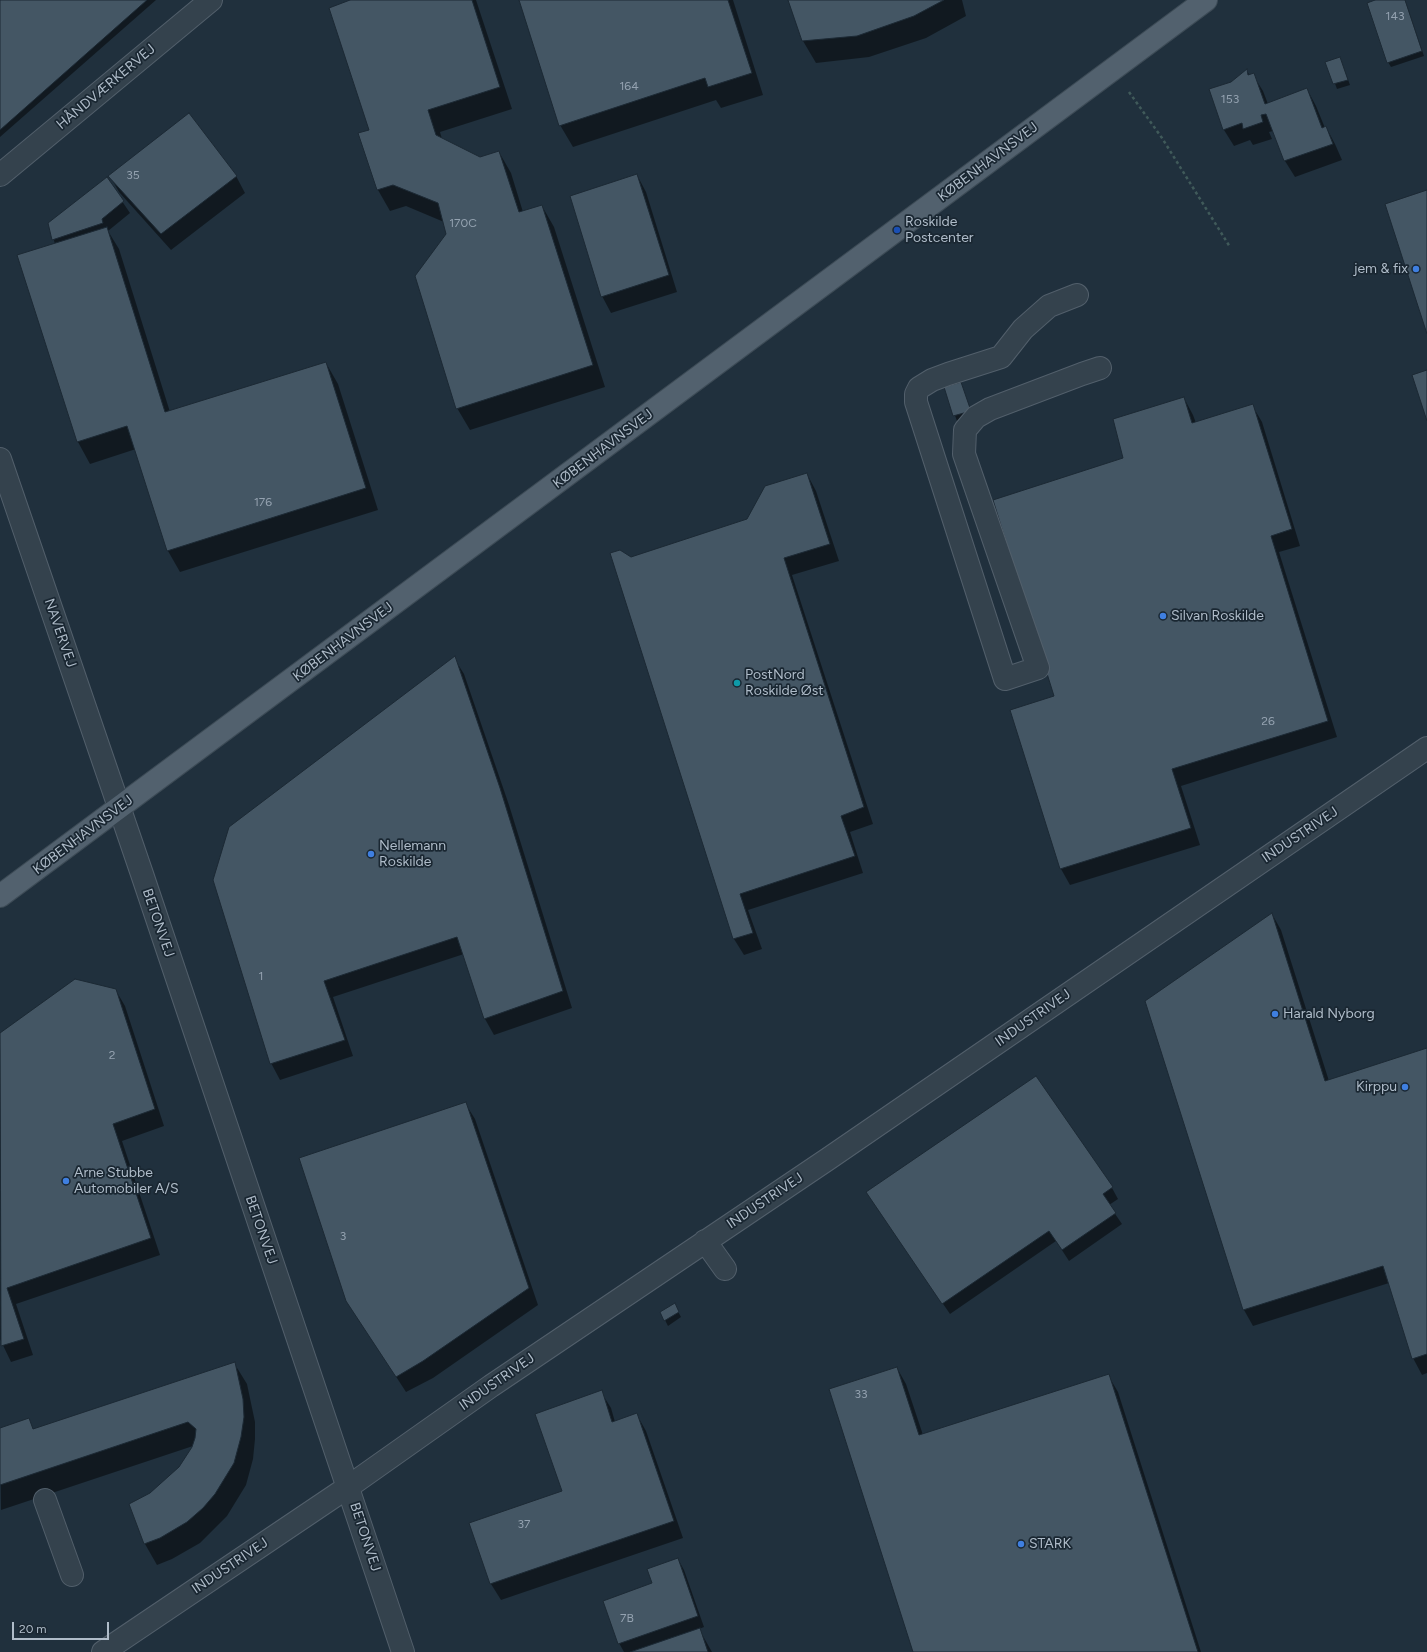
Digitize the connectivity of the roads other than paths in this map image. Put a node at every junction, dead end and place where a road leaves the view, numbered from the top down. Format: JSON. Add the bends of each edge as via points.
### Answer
{"nodes":[{"id":1,"x":211,"y":0,"type":"edge"},
{"id":2,"x":1206,"y":0,"type":"edge"},
{"id":3,"x":0,"y":175,"type":"edge"},
{"id":4,"x":1077,"y":295,"type":"dead end"},
{"id":5,"x":1100,"y":368,"type":"dead end"},
{"id":6,"x":0,"y":459,"type":"edge"},
{"id":7,"x":1427,"y":748,"type":"edge"},
{"id":8,"x":119,"y":807,"type":"junction"},
{"id":9,"x":0,"y":896,"type":"edge"},
{"id":10,"x":705,"y":1241,"type":"junction"},
{"id":11,"x":725,"y":1269,"type":"dead end"},
{"id":12,"x":348,"y":1487,"type":"junction"},
{"id":13,"x":45,"y":1500,"type":"dead end"},
{"id":14,"x":72,"y":1574,"type":"dead end"},
{"id":15,"x":103,"y":1652,"type":"edge"},
{"id":16,"x":403,"y":1652,"type":"edge"}],
"edges":[{"from":1,"to":3,"type":"street","name":"HÅNDVÆRKERVEJ"},
{"from":2,"to":8,"type":"main road","name":"KØBENHAVNSVEJ"},
{"from":4,"to":5,"type":"street","via":[[1043,310],[1023,329],[1001,357],[932,380],[919,388],[916,394],[916,402],[1005,679],[1038,668],[964,454],[965,430],[976,417],[990,409]]},
{"from":6,"to":8,"type":"street","name":"NAVERVEJ"},
{"from":7,"to":10,"type":"street","name":"INDUSTRIVEJ"},
{"from":8,"to":9,"type":"main road","name":"KØBENHAVNSVEJ"},
{"from":8,"to":12,"type":"street","name":"BETONVEJ"},
{"from":10,"to":11,"type":"street"},
{"from":10,"to":12,"type":"street","name":"INDUSTRIVEJ","via":[[491,1386]]},
{"from":12,"to":15,"type":"street","name":"INDUSTRIVEJ"},
{"from":12,"to":16,"type":"street","name":"BETONVEJ"},
{"from":13,"to":14,"type":"street"}]}
